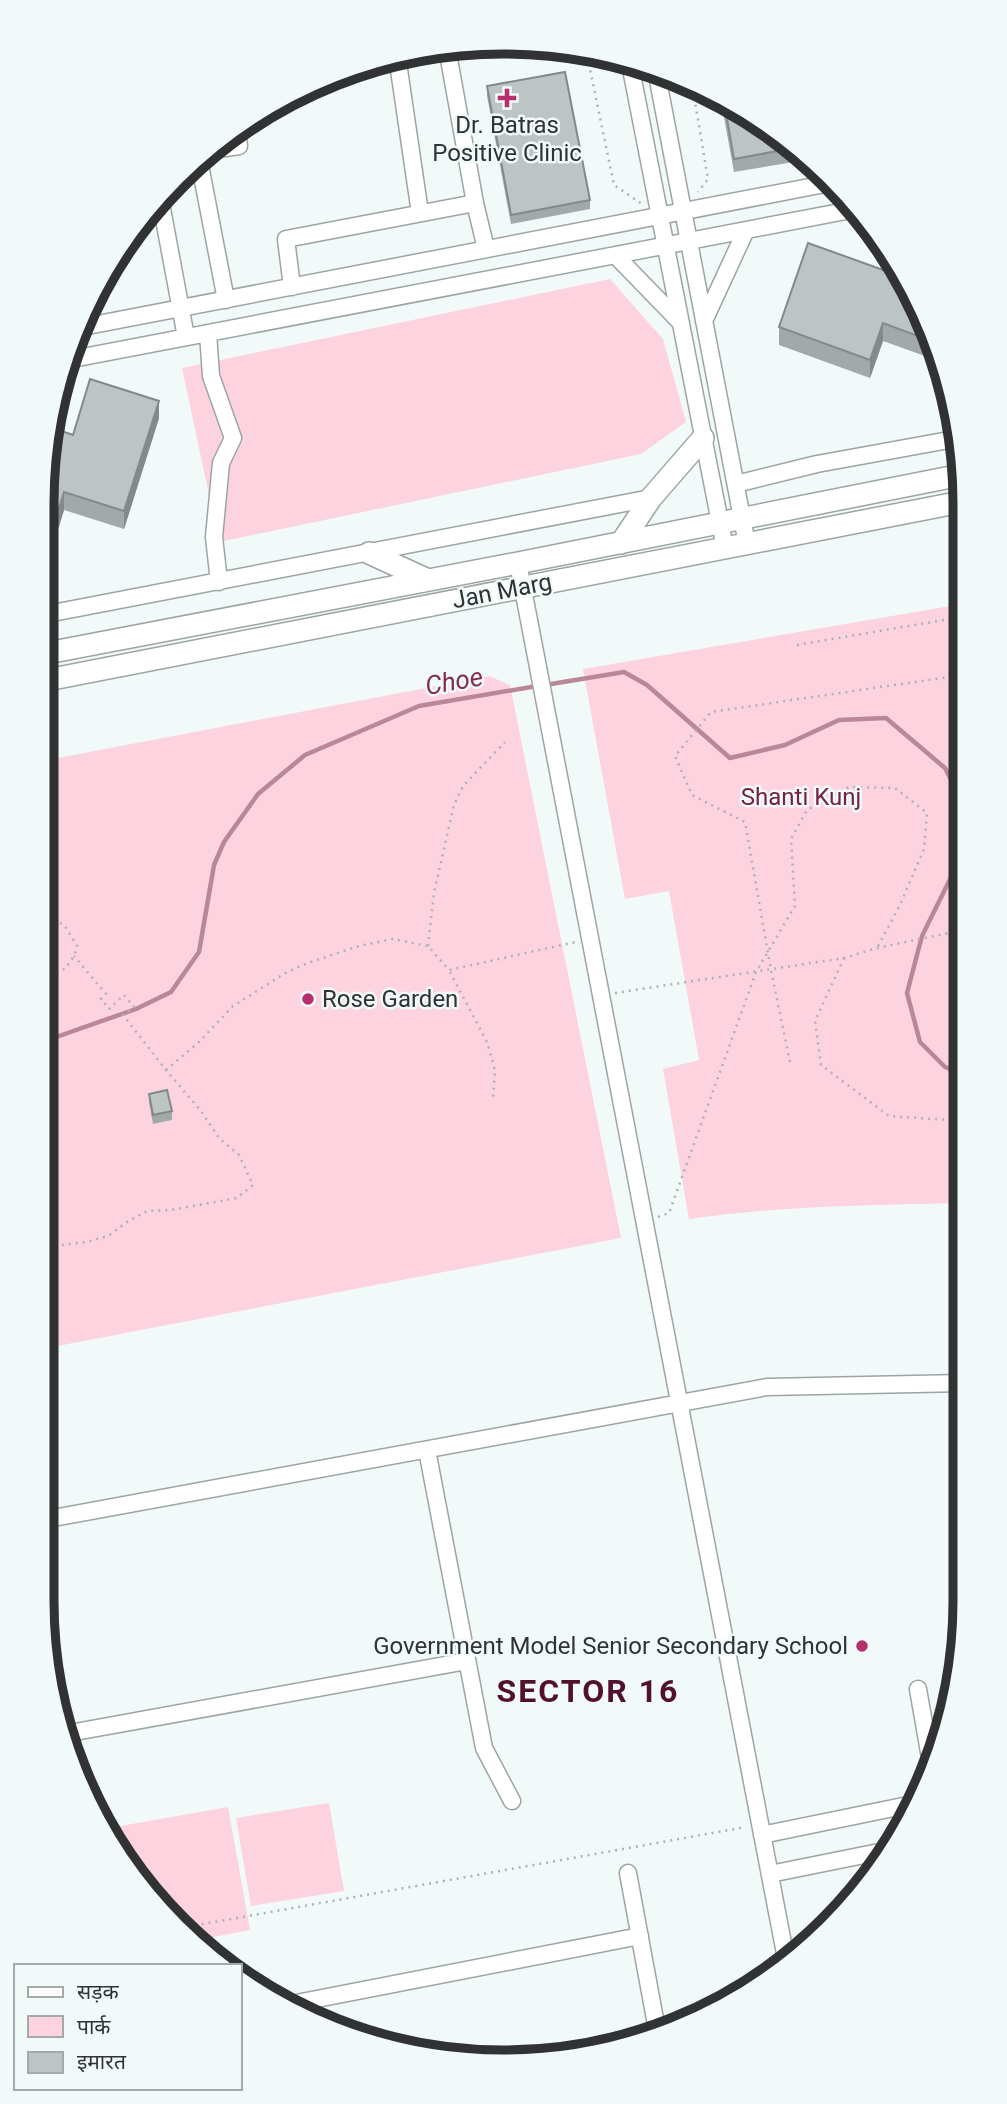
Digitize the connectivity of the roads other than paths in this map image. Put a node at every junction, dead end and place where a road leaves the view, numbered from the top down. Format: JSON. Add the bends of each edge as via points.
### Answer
{"nodes":[{"id":1,"x":449,"y":58,"type":"edge"},
{"id":2,"x":399,"y":67,"type":"edge"},
{"id":3,"x":632,"y":73,"type":"edge"},
{"id":4,"x":658,"y":82,"type":"edge"},
{"id":5,"x":201,"y":172,"type":"edge"},
{"id":6,"x":820,"y":185,"type":"edge"},
{"id":7,"x":475,"y":204,"type":"junction"},
{"id":8,"x":163,"y":211,"type":"edge"},
{"id":9,"x":844,"y":211,"type":"edge"},
{"id":10,"x":683,"y":212,"type":"junction"},
{"id":11,"x":420,"y":213,"type":"junction"},
{"id":12,"x":660,"y":216,"type":"junction"},
{"id":13,"x":746,"y":230,"type":"junction"},
{"id":14,"x":689,"y":241,"type":"junction"},
{"id":15,"x":666,"y":246,"type":"junction"},
{"id":16,"x":486,"y":249,"type":"junction"},
{"id":17,"x":615,"y":255,"type":"junction"},
{"id":18,"x":292,"y":287,"type":"junction"},
{"id":19,"x":226,"y":300,"type":"junction"},
{"id":20,"x":181,"y":308,"type":"junction"},
{"id":21,"x":704,"y":321,"type":"junction"},
{"id":22,"x":681,"y":323,"type":"junction"},
{"id":23,"x":91,"y":325,"type":"edge"},
{"id":24,"x":208,"y":333,"type":"junction"},
{"id":25,"x":187,"y":337,"type":"junction"},
{"id":26,"x":78,"y":358,"type":"edge"},
{"id":27,"x":703,"y":438,"type":"junction"},
{"id":28,"x":948,"y":440,"type":"edge"},
{"id":29,"x":952,"y":477,"type":"edge"},
{"id":30,"x":736,"y":484,"type":"junction"},
{"id":31,"x":651,"y":498,"type":"junction"},
{"id":32,"x":953,"y":504,"type":"edge"},
{"id":33,"x":742,"y":519,"type":"junction"},
{"id":34,"x":720,"y":523,"type":"junction"},
{"id":35,"x":621,"y":543,"type":"junction"},
{"id":36,"x":747,"y":544,"type":"junction"},
{"id":37,"x":725,"y":548,"type":"junction"},
{"id":38,"x":369,"y":553,"type":"junction"},
{"id":39,"x":518,"y":563,"type":"junction"},
{"id":40,"x":428,"y":580,"type":"junction"},
{"id":41,"x":219,"y":582,"type":"junction"},
{"id":42,"x":523,"y":587,"type":"junction"},
{"id":43,"x":54,"y":613,"type":"edge"},
{"id":44,"x":54,"y":652,"type":"edge"},
{"id":45,"x":54,"y":679,"type":"edge"},
{"id":46,"x":953,"y":1383,"type":"edge"},
{"id":47,"x":678,"y":1404,"type":"junction"},
{"id":48,"x":427,"y":1450,"type":"junction"},
{"id":49,"x":54,"y":1518,"type":"edge"},
{"id":50,"x":467,"y":1661,"type":"junction"},
{"id":51,"x":918,"y":1689,"type":"dead end"},
{"id":52,"x":74,"y":1732,"type":"edge"},
{"id":53,"x":928,"y":1747,"type":"edge"},
{"id":54,"x":512,"y":1801,"type":"dead end"},
{"id":55,"x":903,"y":1806,"type":"edge"},
{"id":56,"x":761,"y":1829,"type":"junction"},
{"id":57,"x":875,"y":1853,"type":"edge"},
{"id":58,"x":628,"y":1873,"type":"dead end"},
{"id":59,"x":770,"y":1874,"type":"junction"},
{"id":60,"x":640,"y":1936,"type":"junction"},
{"id":61,"x":785,"y":1951,"type":"edge"},
{"id":62,"x":303,"y":2002,"type":"edge"},
{"id":63,"x":656,"y":2023,"type":"edge"}],
"edges":[{"from":1,"to":7,"type":"street"},
{"from":2,"to":11,"type":"street"},
{"from":3,"to":12,"type":"street"},
{"from":4,"to":10,"type":"street"},
{"from":5,"to":19,"type":"street"},
{"from":6,"to":10,"type":"street"},
{"from":7,"to":11,"type":"street"},
{"from":7,"to":16,"type":"street"},
{"from":8,"to":20,"type":"street"},
{"from":9,"to":13,"type":"street"},
{"from":10,"to":12,"type":"street"},
{"from":10,"to":14,"type":"street"},
{"from":11,"to":18,"type":"street","via":[[286,239]]},
{"from":12,"to":15,"type":"street"},
{"from":12,"to":16,"type":"street"},
{"from":13,"to":14,"type":"street"},
{"from":13,"to":21,"type":"street"},
{"from":14,"to":15,"type":"street"},
{"from":14,"to":21,"type":"street"},
{"from":15,"to":17,"type":"street"},
{"from":15,"to":22,"type":"street"},
{"from":16,"to":18,"type":"street"},
{"from":17,"to":22,"type":"street"},
{"from":17,"to":24,"type":"street"},
{"from":18,"to":19,"type":"street"},
{"from":19,"to":20,"type":"street"},
{"from":20,"to":23,"type":"street"},
{"from":20,"to":25,"type":"street"},
{"from":21,"to":30,"type":"street"},
{"from":22,"to":27,"type":"street"},
{"from":24,"to":25,"type":"street"},
{"from":24,"to":41,"type":"street","via":[[211,376],[233,438],[221,463],[214,537]]},
{"from":25,"to":26,"type":"street"},
{"from":27,"to":31,"type":"main road"},
{"from":27,"to":34,"type":"street"},
{"from":28,"to":30,"type":"street"},
{"from":29,"to":33,"type":"main road","name":"Jan Marg"},
{"from":30,"to":33,"type":"street"},
{"from":31,"to":35,"type":"main road"},
{"from":31,"to":38,"type":"street"},
{"from":32,"to":36,"type":"main road","name":"Jan Marg"},
{"from":33,"to":34,"type":"main road","name":"Jan Marg"},
{"from":33,"to":36,"type":"street"},
{"from":34,"to":35,"type":"main road","name":"Jan Marg"},
{"from":34,"to":37,"type":"street"},
{"from":35,"to":39,"type":"main road","name":"Jan Marg"},
{"from":36,"to":37,"type":"main road","name":"Jan Marg"},
{"from":37,"to":42,"type":"main road","name":"Jan Marg"},
{"from":38,"to":40,"type":"main road"},
{"from":38,"to":41,"type":"street"},
{"from":39,"to":40,"type":"main road","name":"Jan Marg"},
{"from":39,"to":42,"type":"street"},
{"from":40,"to":44,"type":"main road","name":"Jan Marg"},
{"from":41,"to":43,"type":"street"},
{"from":42,"to":45,"type":"main road","name":"Jan Marg"},
{"from":42,"to":47,"type":"street"},
{"from":46,"to":47,"type":"street","via":[[767,1387]]},
{"from":47,"to":48,"type":"street"},
{"from":47,"to":56,"type":"street"},
{"from":48,"to":49,"type":"street"},
{"from":48,"to":50,"type":"street"},
{"from":50,"to":52,"type":"street"},
{"from":50,"to":54,"type":"street","via":[[484,1748]]},
{"from":51,"to":53,"type":"street"},
{"from":55,"to":56,"type":"street"},
{"from":56,"to":59,"type":"street"},
{"from":57,"to":59,"type":"street"},
{"from":58,"to":60,"type":"street"},
{"from":59,"to":61,"type":"street"},
{"from":60,"to":62,"type":"street"},
{"from":60,"to":63,"type":"street"}]}
